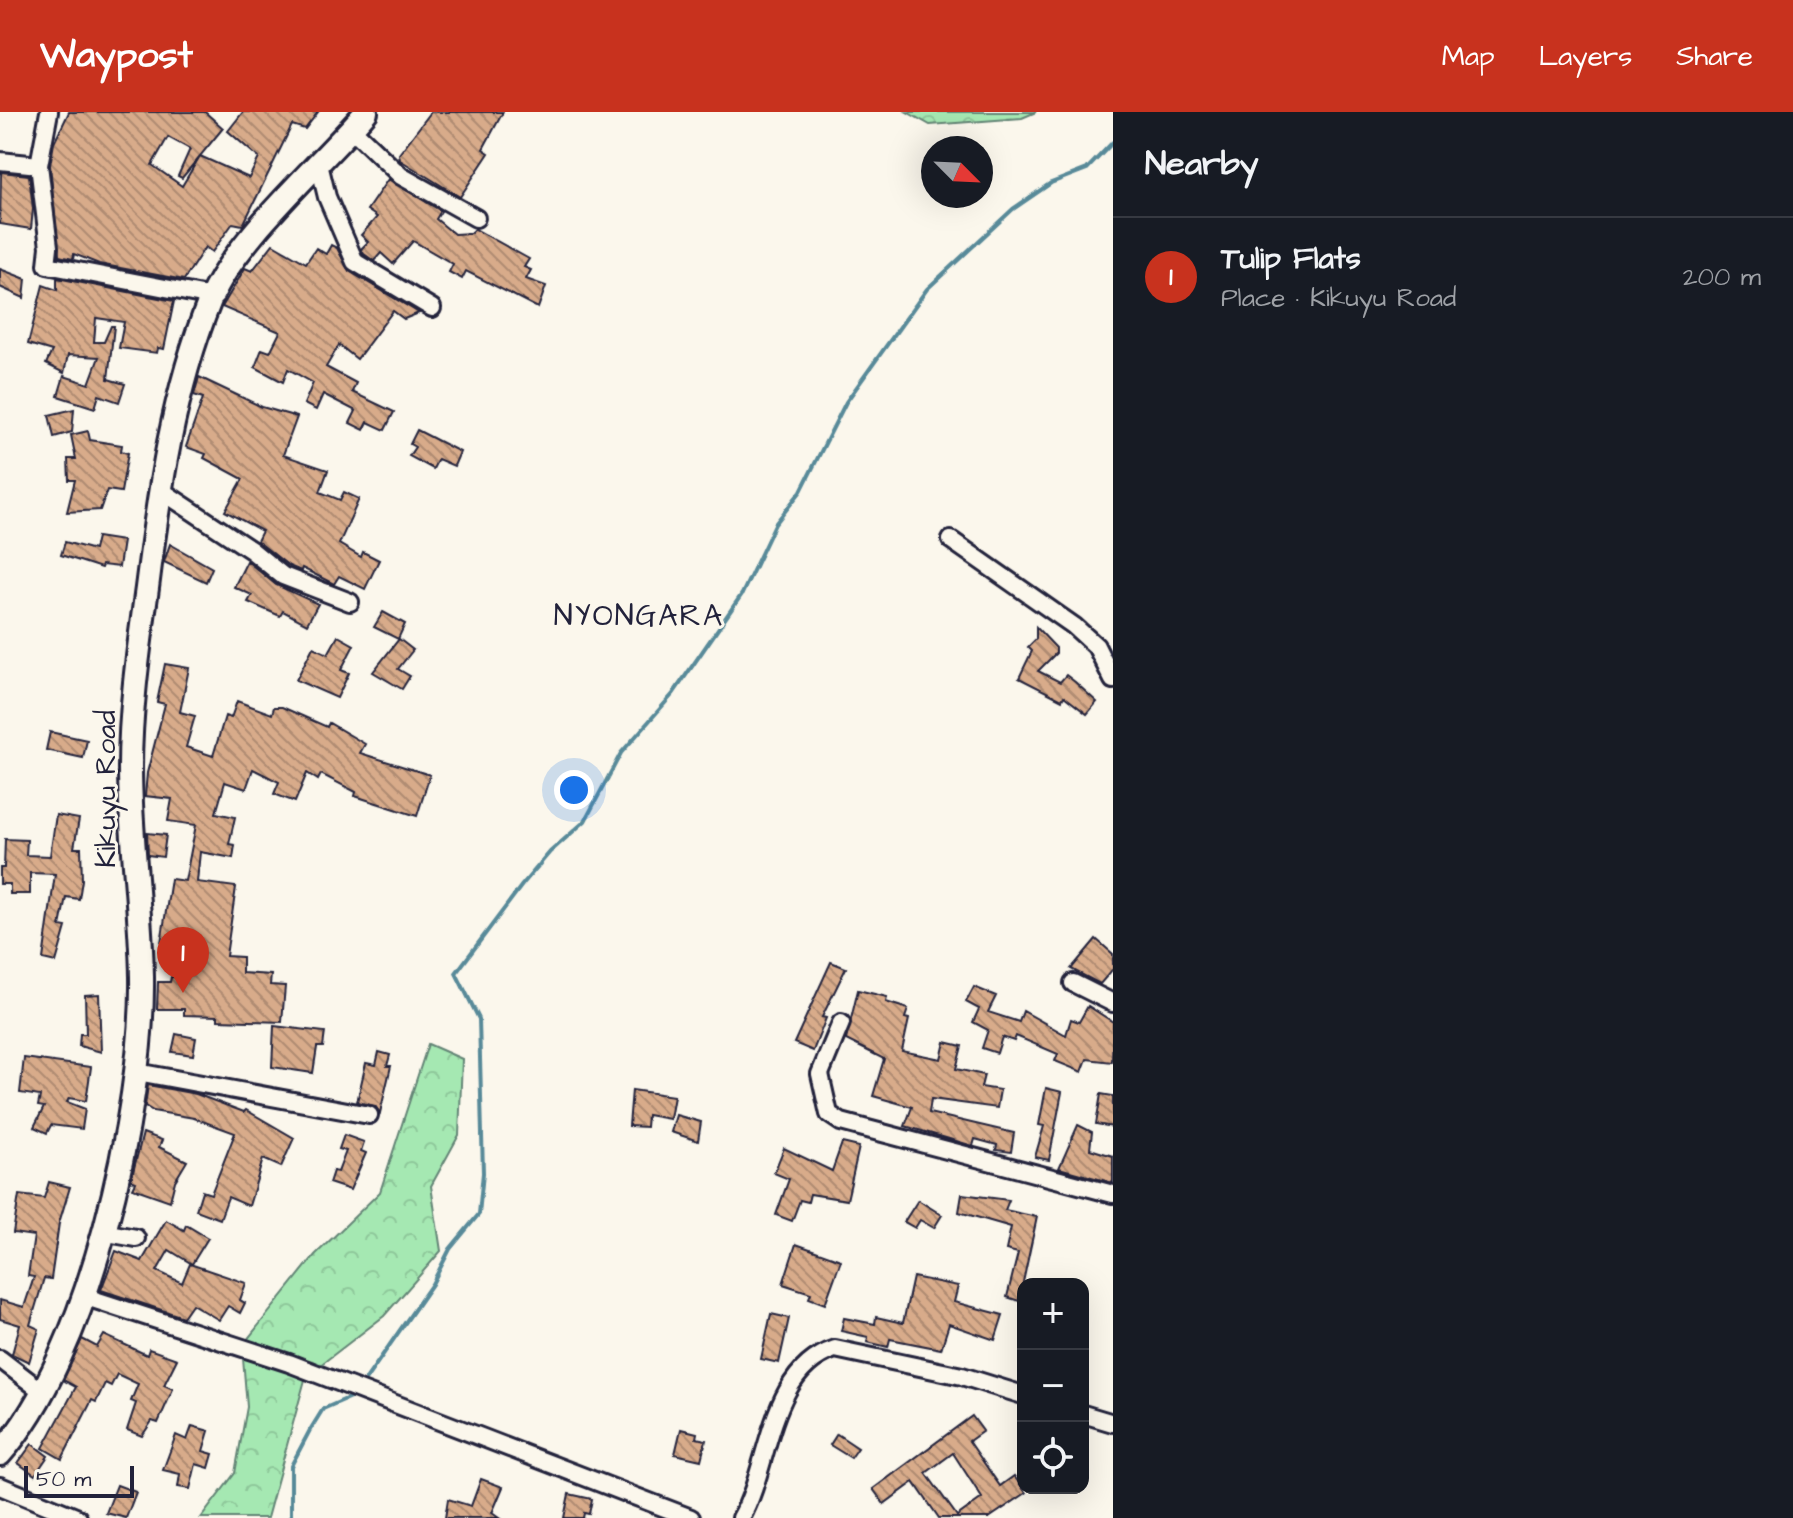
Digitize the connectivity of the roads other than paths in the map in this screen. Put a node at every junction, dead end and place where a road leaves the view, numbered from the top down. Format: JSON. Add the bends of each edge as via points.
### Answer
{"nodes":[{"id":1,"x":49,"y":112,"type":"edge"},
{"id":2,"x":359,"y":120,"type":"edge"},
{"id":3,"x":0,"y":161,"type":"edge"},
{"id":4,"x":319,"y":164,"type":"junction"},
{"id":5,"x":39,"y":165,"type":"junction"},
{"id":6,"x":476,"y":218,"type":"dead end"},
{"id":7,"x":212,"y":297,"type":"junction"},
{"id":8,"x":432,"y":308,"type":"dead end"},
{"id":9,"x":159,"y":489,"type":"junction"},
{"id":10,"x":951,"y":540,"type":"dead end"},
{"id":11,"x":350,"y":602,"type":"dead end"},
{"id":12,"x":1113,"y":680,"type":"edge"},
{"id":13,"x":1073,"y":983,"type":"dead end"},
{"id":14,"x":1113,"y":1003,"type":"edge"},
{"id":15,"x":841,"y":1023,"type":"dead end"},
{"id":16,"x":137,"y":1072,"type":"junction"},
{"id":17,"x":369,"y":1115,"type":"dead end"},
{"id":18,"x":1113,"y":1194,"type":"edge"},
{"id":19,"x":102,"y":1232,"type":"junction"},
{"id":20,"x":136,"y":1238,"type":"dead end"},
{"id":21,"x":83,"y":1296,"type":"junction"},
{"id":22,"x":0,"y":1359,"type":"edge"},
{"id":23,"x":43,"y":1392,"type":"junction"},
{"id":24,"x":1017,"y":1393,"type":"edge"},
{"id":25,"x":1089,"y":1416,"type":"edge"},
{"id":26,"x":1113,"y":1423,"type":"edge"},
{"id":27,"x":0,"y":1454,"type":"edge"},
{"id":28,"x":0,"y":1486,"type":"edge"},
{"id":29,"x":78,"y":1518,"type":"edge"},
{"id":30,"x":691,"y":1518,"type":"edge"},
{"id":31,"x":741,"y":1518,"type":"edge"}],
"edges":[{"from":1,"to":5,"type":"street"},
{"from":2,"to":4,"type":"main road","name":"Kikuyu Road"},
{"from":2,"to":6,"type":"street","via":[[401,176]]},
{"from":3,"to":5,"type":"street"},
{"from":4,"to":7,"type":"main road","name":"Kikuyu Road","via":[[236,258]]},
{"from":4,"to":8,"type":"street","via":[[355,262]]},
{"from":5,"to":7,"type":"street","via":[[47,265]]},
{"from":7,"to":9,"type":"main road","name":"Kikuyu Road","via":[[182,383]]},
{"from":9,"to":11,"type":"street","via":[[283,576]]},
{"from":9,"to":16,"type":"main road","name":"Kikuyu Road","via":[[130,767],[142,978]]},
{"from":10,"to":12,"type":"street","via":[[1074,626],[1096,646]]},
{"from":13,"to":14,"type":"street"},
{"from":15,"to":18,"type":"street","via":[[820,1074],[829,1114],[841,1122]]},
{"from":16,"to":17,"type":"street"},
{"from":16,"to":19,"type":"main road","name":"Kikuyu Road"},
{"from":19,"to":20,"type":"street"},
{"from":19,"to":21,"type":"main road","name":"Kikuyu Road"},
{"from":21,"to":23,"type":"main road","name":"Kikuyu Road"},
{"from":21,"to":30,"type":"street","via":[[289,1363]]},
{"from":22,"to":23,"type":"street"},
{"from":23,"to":27,"type":"main road","name":"Kikuyu Road"},
{"from":24,"to":31,"type":"street","via":[[835,1349],[815,1355],[786,1394]]},
{"from":25,"to":26,"type":"street"},
{"from":28,"to":29,"type":"street"}]}
